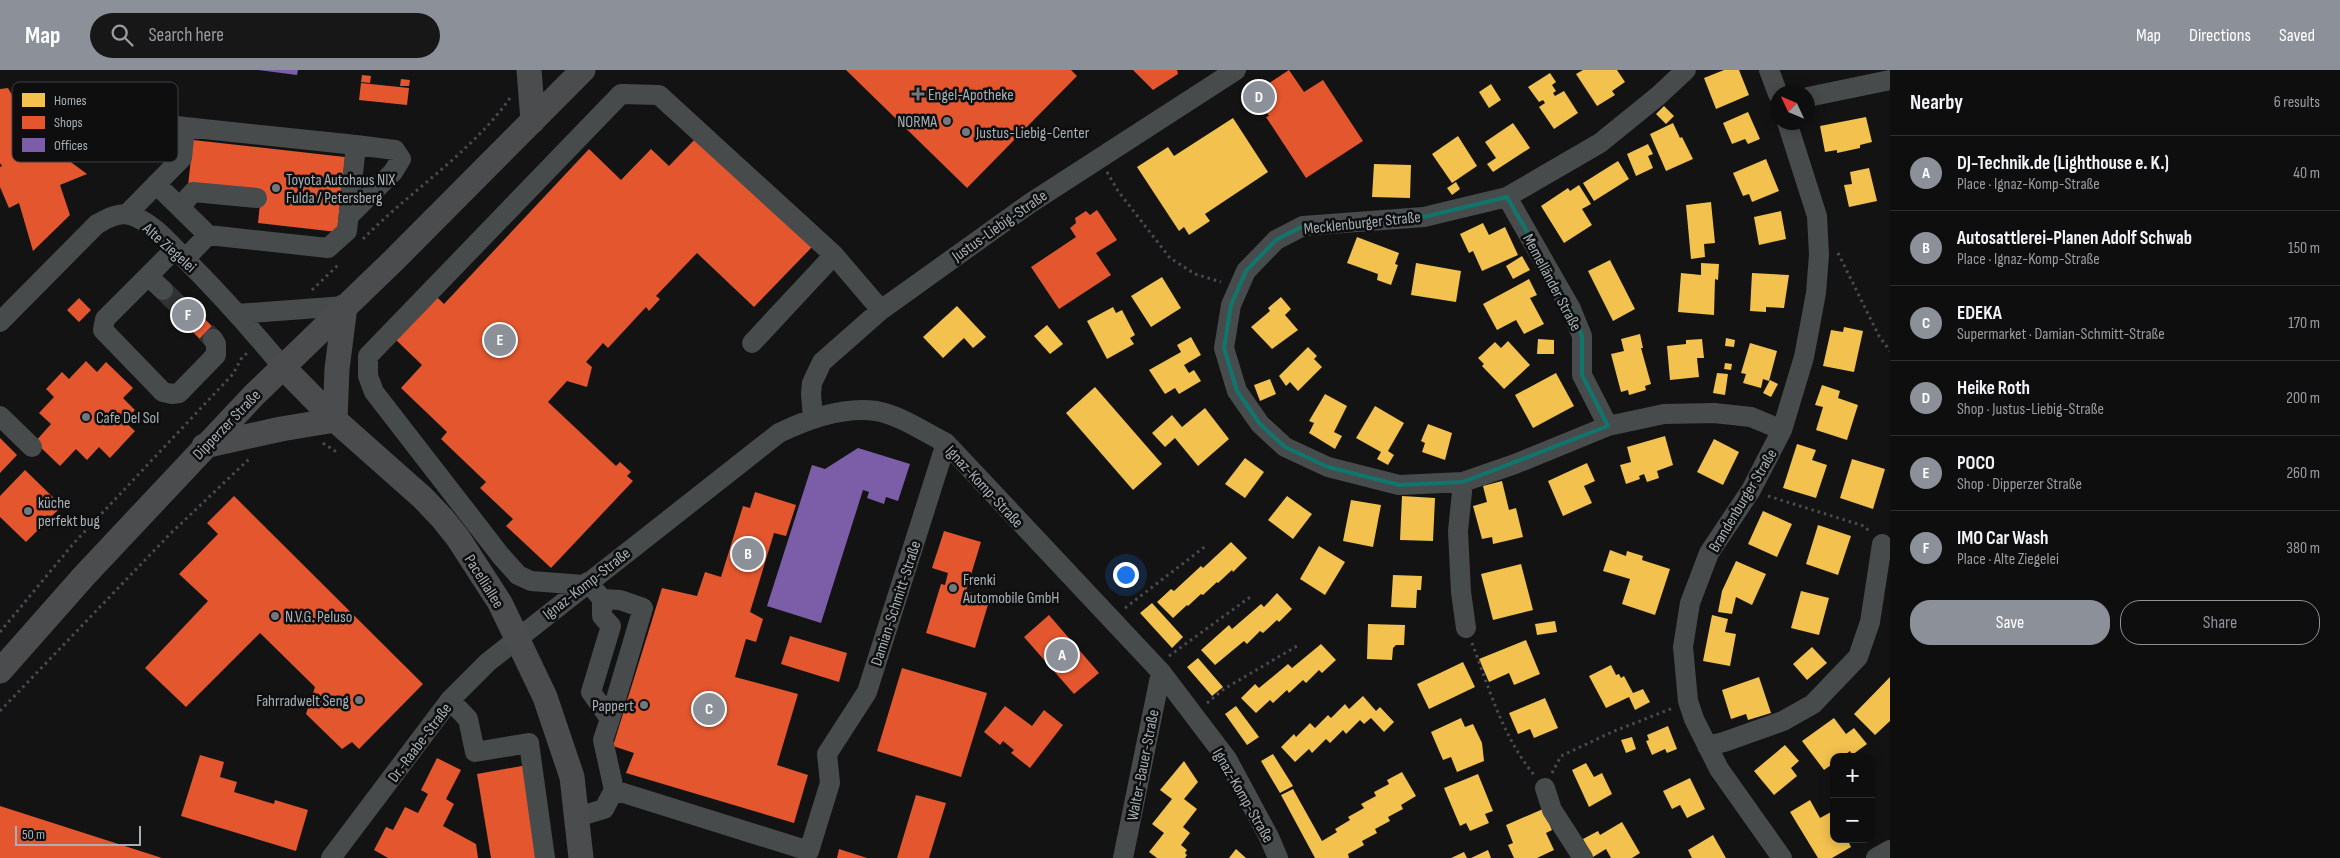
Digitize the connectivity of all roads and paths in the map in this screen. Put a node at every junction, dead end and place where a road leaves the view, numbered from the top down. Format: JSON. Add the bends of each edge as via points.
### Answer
{"nodes":[{"id":1,"x":529,"y":70,"type":"edge"},
{"id":2,"x":1236,"y":70,"type":"edge"},
{"id":3,"x":1686,"y":70,"type":"edge"},
{"id":4,"x":1769,"y":70,"type":"edge"},
{"id":5,"x":576,"y":71,"type":"edge"},
{"id":6,"x":1890,"y":80,"type":"edge"},
{"id":7,"x":1775,"y":85,"type":"edge"},
{"id":8,"x":515,"y":90,"type":"dead end"},
{"id":9,"x":1815,"y":96,"type":"edge"},
{"id":10,"x":533,"y":120,"type":"junction"},
{"id":11,"x":178,"y":126,"type":"edge"},
{"id":12,"x":185,"y":127,"type":"junction"},
{"id":13,"x":1789,"y":130,"type":"edge"},
{"id":14,"x":356,"y":145,"type":"junction"},
{"id":15,"x":1105,"y":169,"type":"dead end"},
{"id":16,"x":156,"y":184,"type":"junction"},
{"id":17,"x":1507,"y":196,"type":"junction"},
{"id":18,"x":256,"y":198,"type":"dead end"},
{"id":19,"x":180,"y":207,"type":"junction"},
{"id":20,"x":128,"y":214,"type":"junction"},
{"id":21,"x":348,"y":217,"type":"junction"},
{"id":22,"x":208,"y":235,"type":"junction"},
{"id":23,"x":356,"y":246,"type":"dead end"},
{"id":24,"x":1835,"y":246,"type":"dead end"},
{"id":25,"x":180,"y":254,"type":"junction"},
{"id":26,"x":834,"y":255,"type":"junction"},
{"id":27,"x":343,"y":260,"type":"dead end"},
{"id":28,"x":148,"y":276,"type":"junction"},
{"id":29,"x":1239,"y":288,"type":"junction"},
{"id":30,"x":163,"y":290,"type":"tunnel mouth"},
{"id":31,"x":308,"y":292,"type":"dead end"},
{"id":32,"x":345,"y":306,"type":"junction"},
{"id":33,"x":882,"y":310,"type":"junction"},
{"id":34,"x":237,"y":314,"type":"junction"},
{"id":35,"x":0,"y":322,"type":"edge"},
{"id":36,"x":213,"y":339,"type":"dead end"},
{"id":37,"x":752,"y":342,"type":"dead end"},
{"id":38,"x":1890,"y":351,"type":"edge"},
{"id":39,"x":241,"y":358,"type":"dead end"},
{"id":40,"x":282,"y":366,"type":"junction"},
{"id":41,"x":0,"y":416,"type":"edge"},
{"id":42,"x":814,"y":418,"type":"junction"},
{"id":43,"x":335,"y":420,"type":"junction"},
{"id":44,"x":1608,"y":426,"type":"junction"},
{"id":45,"x":1782,"y":430,"type":"junction"},
{"id":46,"x":318,"y":441,"type":"dead end"},
{"id":47,"x":946,"y":443,"type":"junction"},
{"id":48,"x":204,"y":446,"type":"junction"},
{"id":49,"x":32,"y":447,"type":"dead end"},
{"id":50,"x":253,"y":456,"type":"dead end"},
{"id":51,"x":344,"y":458,"type":"dead end"},
{"id":52,"x":1463,"y":482,"type":"junction"},
{"id":53,"x":1751,"y":490,"type":"junction"},
{"id":54,"x":1882,"y":544,"type":"joint"},
{"id":55,"x":1207,"y":545,"type":"dead end"},
{"id":56,"x":586,"y":583,"type":"junction"},
{"id":57,"x":1253,"y":595,"type":"dead end"},
{"id":58,"x":602,"y":599,"type":"junction"},
{"id":59,"x":1110,"y":619,"type":"junction"},
{"id":60,"x":1466,"y":628,"type":"joint"},
{"id":61,"x":0,"y":632,"type":"edge"},
{"id":62,"x":518,"y":637,"type":"junction"},
{"id":63,"x":1297,"y":646,"type":"dead end"},
{"id":64,"x":1158,"y":669,"type":"junction"},
{"id":65,"x":0,"y":671,"type":"edge"},
{"id":66,"x":450,"y":700,"type":"junction"},
{"id":67,"x":0,"y":710,"type":"edge"},
{"id":68,"x":1193,"y":714,"type":"junction"},
{"id":69,"x":1653,"y":716,"type":"dead end"},
{"id":70,"x":610,"y":719,"type":"junction"},
{"id":71,"x":1707,"y":746,"type":"junction"},
{"id":72,"x":1562,"y":756,"type":"dead end"},
{"id":73,"x":1545,"y":788,"type":"joint"},
{"id":74,"x":614,"y":790,"type":"junction"},
{"id":75,"x":577,"y":817,"type":"junction"},
{"id":76,"x":1890,"y":850,"type":"edge"},
{"id":77,"x":331,"y":858,"type":"edge"},
{"id":78,"x":544,"y":858,"type":"edge"},
{"id":79,"x":581,"y":858,"type":"edge"},
{"id":80,"x":1124,"y":858,"type":"edge"},
{"id":81,"x":1278,"y":858,"type":"edge"},
{"id":82,"x":1583,"y":858,"type":"edge"},
{"id":83,"x":1782,"y":858,"type":"edge"},
{"id":84,"x":1876,"y":858,"type":"edge"}],
"edges":[{"from":1,"to":10,"type":"main road"},
{"from":2,"to":33,"type":"street","name":"Justus-Liebig-Straße","via":[[1029,204]]},
{"from":3,"to":17,"type":"street","name":"Mecklenburger Straße","via":[[1600,143]]},
{"from":4,"to":7,"type":"street"},
{"from":5,"to":10,"type":"main road","name":"Dipperzer Straße"},
{"from":6,"to":9,"type":"street"},
{"from":8,"to":23,"type":"path","via":[[487,126]]},
{"from":10,"to":32,"type":"main road","name":"Dipperzer Straße"},
{"from":11,"to":12,"type":"street"},
{"from":12,"to":14,"type":"street"},
{"from":12,"to":16,"type":"street","via":[[182,158]]},
{"from":13,"to":45,"type":"street","name":"Brandenburger Straße","via":[[1816,216],[1819,255],[1816,293],[1804,358]]},
{"from":14,"to":21,"type":"street"},
{"from":14,"to":21,"type":"street","via":[[395,150],[401,159],[393,172]]},
{"from":15,"to":29,"type":"path","via":[[1170,258],[1195,274]]},
{"from":16,"to":19,"type":"street"},
{"from":16,"to":20,"type":"street"},
{"from":17,"to":29,"type":"street","name":"Mecklenburger Straße","via":[[1424,217],[1303,226],[1276,240],[1246,271]]},
{"from":17,"to":44,"type":"street","name":"Memelländer Straße","via":[[1571,309],[1582,336],[1582,375]]},
{"from":18,"to":19,"type":"street","via":[[193,192]]},
{"from":19,"to":22,"type":"street"},
{"from":20,"to":25,"type":"street","name":"Alte Ziegelei","via":[[149,225]]},
{"from":20,"to":35,"type":"street","name":"Alte Ziegelei","via":[[113,215],[97,224]]},
{"from":21,"to":22,"type":"street","via":[[347,231],[328,248]]},
{"from":22,"to":25,"type":"street"},
{"from":24,"to":38,"type":"path","via":[[1879,336]]},
{"from":25,"to":28,"type":"street"},
{"from":25,"to":34,"type":"street","name":"Alte Ziegelei"},
{"from":26,"to":33,"type":"street"},
{"from":26,"to":37,"type":"street"},
{"from":26,"to":56,"type":"street","via":[[659,95],[621,94],[368,356],[368,376],[374,392],[518,575],[531,581]]},
{"from":27,"to":31,"type":"path"},
{"from":28,"to":30,"type":"street"},
{"from":28,"to":36,"type":"street","via":[[105,319],[102,326],[105,333],[163,392],[172,394],[184,390],[216,355]]},
{"from":29,"to":52,"type":"street","name":"Mecklenburger Straße","via":[[1231,305],[1224,348],[1237,391],[1260,424],[1285,448],[1328,468],[1399,485]]},
{"from":32,"to":34,"type":"street"},
{"from":32,"to":40,"type":"main road","name":"Dipperzer Straße"},
{"from":32,"to":43,"type":"main road"},
{"from":33,"to":42,"type":"street","name":"Justus-Liebig-Straße","via":[[822,362],[810,394]]},
{"from":34,"to":40,"type":"street","name":"Alte Ziegelei"},
{"from":39,"to":61,"type":"path","via":[[233,374],[73,544]]},
{"from":40,"to":43,"type":"main road","name":"Pacelliallee"},
{"from":40,"to":48,"type":"main road","name":"Dipperzer Straße"},
{"from":41,"to":49,"type":"street"},
{"from":42,"to":47,"type":"street","name":"Ignaz-Komp-Straße","via":[[852,410],[877,411]]},
{"from":42,"to":56,"type":"street","name":"Ignaz-Komp-Straße","via":[[779,433]]},
{"from":43,"to":48,"type":"main road","via":[[281,428]]},
{"from":43,"to":62,"type":"main road","name":"Pacelliallee","via":[[442,518],[500,603]]},
{"from":44,"to":45,"type":"street","name":"Mecklenburger Straße","via":[[1664,414],[1714,413],[1751,417]]},
{"from":44,"to":52,"type":"street","name":"Mecklenburger Straße"},
{"from":45,"to":53,"type":"street","name":"Brandenburger Straße"},
{"from":46,"to":51,"type":"path"},
{"from":47,"to":59,"type":"street","name":"Ignaz-Komp-Straße"},
{"from":47,"to":74,"type":"street","name":"Damian-Schmitt-Straße","via":[[867,692],[827,754],[830,783],[809,851]]},
{"from":48,"to":65,"type":"main road","name":"Dipperzer Straße"},
{"from":50,"to":67,"type":"path","via":[[170,534]]},
{"from":52,"to":60,"type":"street","via":[[1458,531]]},
{"from":53,"to":54,"type":"path","via":[[1864,526]]},
{"from":53,"to":71,"type":"street","name":"Brandenburger Straße","via":[[1709,553],[1690,603],[1683,647],[1688,701]]},
{"from":54,"to":71,"type":"street","via":[[1870,622],[1858,657],[1813,704],[1784,720]]},
{"from":55,"to":59,"type":"path"},
{"from":56,"to":58,"type":"street"},
{"from":56,"to":62,"type":"street","name":"Ignaz-Komp-Straße"},
{"from":57,"to":64,"type":"path"},
{"from":58,"to":70,"type":"street","via":[[602,616],[611,626],[591,692]]},
{"from":58,"to":70,"type":"street","via":[[620,600],[643,608]]},
{"from":59,"to":64,"type":"street","name":"Ignaz-Komp-Straße"},
{"from":60,"to":73,"type":"path","via":[[1503,725],[1521,760]]},
{"from":62,"to":66,"type":"street","name":"Dr.-Raabe-Straße"},
{"from":62,"to":75,"type":"main road","name":"Pacelliallee","via":[[545,697],[572,777]]},
{"from":63,"to":68,"type":"path","via":[[1224,689]]},
{"from":64,"to":68,"type":"street","name":"Ignaz-Komp-Straße"},
{"from":64,"to":80,"type":"street","name":"Walter-Bauer-Straße"},
{"from":66,"to":77,"type":"street","name":"Dr.-Raabe-Straße"},
{"from":66,"to":78,"type":"street","via":[[468,719],[475,752],[529,743]]},
{"from":68,"to":81,"type":"street","name":"Ignaz-Komp-Straße","via":[[1227,759],[1270,837]]},
{"from":69,"to":72,"type":"path"},
{"from":70,"to":74,"type":"street","via":[[603,740]]},
{"from":71,"to":83,"type":"street","name":"Brandenburger Straße","via":[[1719,769]]},
{"from":73,"to":82,"type":"street","via":[[1552,810]]},
{"from":74,"to":75,"type":"street","via":[[604,809]]},
{"from":75,"to":79,"type":"main road","name":"Pacelliallee"},
{"from":76,"to":84,"type":"street"}]}
